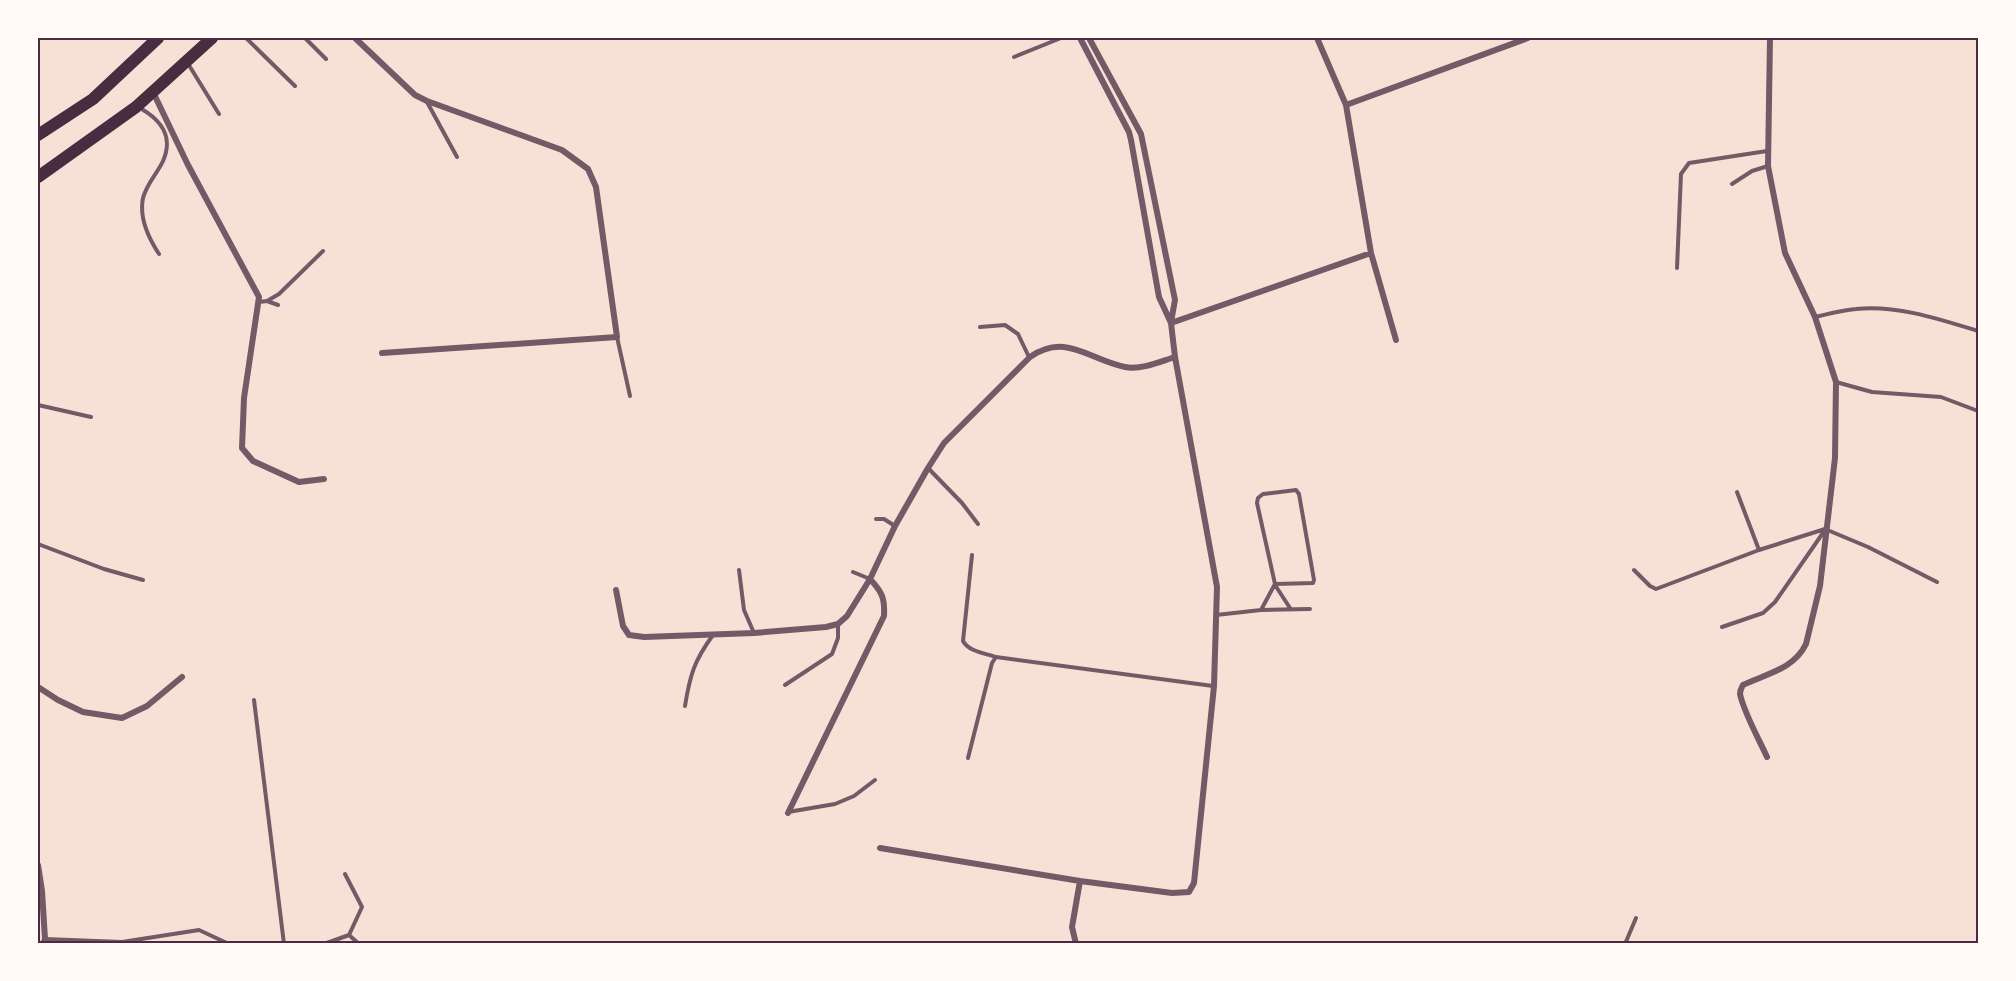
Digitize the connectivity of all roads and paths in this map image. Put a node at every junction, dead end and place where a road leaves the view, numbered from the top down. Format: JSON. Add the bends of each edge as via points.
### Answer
{"nodes":[{"id":1,"x":158,"y":38,"type":"edge"},
{"id":2,"x":212,"y":38,"type":"edge"},
{"id":3,"x":246,"y":38,"type":"edge"},
{"id":4,"x":305,"y":38,"type":"edge"},
{"id":5,"x":355,"y":38,"type":"edge"},
{"id":6,"x":1061,"y":38,"type":"edge"},
{"id":7,"x":1080,"y":38,"type":"edge"},
{"id":8,"x":1089,"y":38,"type":"edge"},
{"id":9,"x":1317,"y":38,"type":"edge"},
{"id":10,"x":1527,"y":38,"type":"edge"},
{"id":11,"x":1770,"y":38,"type":"edge"},
{"id":12,"x":1512,"y":40,"type":"edge"},
{"id":13,"x":1014,"y":57,"type":"dead end"},
{"id":14,"x":326,"y":59,"type":"dead end"},
{"id":15,"x":186,"y":62,"type":"junction"},
{"id":16,"x":295,"y":86,"type":"dead end"},
{"id":17,"x":153,"y":92,"type":"junction"},
{"id":18,"x":427,"y":101,"type":"junction"},
{"id":19,"x":1346,"y":105,"type":"junction"},
{"id":20,"x":136,"y":107,"type":"junction"},
{"id":21,"x":219,"y":114,"type":"dead end"},
{"id":22,"x":38,"y":135,"type":"edge"},
{"id":23,"x":1767,"y":151,"type":"junction"},
{"id":24,"x":457,"y":157,"type":"dead end"},
{"id":25,"x":1768,"y":166,"type":"junction"},
{"id":26,"x":38,"y":177,"type":"edge"},
{"id":27,"x":1732,"y":184,"type":"dead end"},
{"id":28,"x":323,"y":251,"type":"dead end"},
{"id":29,"x":1371,"y":253,"type":"junction"},
{"id":30,"x":159,"y":255,"type":"dead end"},
{"id":31,"x":1677,"y":268,"type":"dead end"},
{"id":32,"x":267,"y":301,"type":"junction"},
{"id":33,"x":259,"y":302,"type":"junction"},
{"id":34,"x":278,"y":305,"type":"dead end"},
{"id":35,"x":1815,"y":317,"type":"junction"},
{"id":36,"x":1171,"y":323,"type":"junction"},
{"id":37,"x":980,"y":327,"type":"dead end"},
{"id":38,"x":1978,"y":331,"type":"edge"},
{"id":39,"x":617,"y":337,"type":"junction"},
{"id":40,"x":1396,"y":340,"type":"dead end"},
{"id":41,"x":382,"y":352,"type":"dead end"},
{"id":42,"x":1030,"y":357,"type":"junction"},
{"id":43,"x":1175,"y":357,"type":"junction"},
{"id":44,"x":1836,"y":382,"type":"junction"},
{"id":45,"x":630,"y":396,"type":"dead end"},
{"id":46,"x":38,"y":405,"type":"edge"},
{"id":47,"x":1978,"y":411,"type":"edge"},
{"id":48,"x":91,"y":417,"type":"dead end"},
{"id":49,"x":928,"y":468,"type":"junction"},
{"id":50,"x":324,"y":479,"type":"dead end"},
{"id":51,"x":1737,"y":492,"type":"dead end"},
{"id":52,"x":876,"y":519,"type":"dead end"},
{"id":53,"x":978,"y":524,"type":"dead end"},
{"id":54,"x":895,"y":526,"type":"junction"},
{"id":55,"x":1826,"y":529,"type":"junction"},
{"id":56,"x":38,"y":544,"type":"edge"},
{"id":57,"x":1759,"y":549,"type":"junction"},
{"id":58,"x":972,"y":555,"type":"dead end"},
{"id":59,"x":739,"y":570,"type":"dead end"},
{"id":60,"x":1634,"y":570,"type":"dead end"},
{"id":61,"x":853,"y":572,"type":"dead end"},
{"id":62,"x":870,"y":579,"type":"junction"},
{"id":63,"x":144,"y":580,"type":"dead end"},
{"id":64,"x":1937,"y":582,"type":"dead end"},
{"id":65,"x":1275,"y":584,"type":"junction"},
{"id":66,"x":616,"y":590,"type":"dead end"},
{"id":67,"x":1290,"y":609,"type":"junction"},
{"id":68,"x":1310,"y":609,"type":"dead end"},
{"id":69,"x":1261,"y":610,"type":"junction"},
{"id":70,"x":1215,"y":616,"type":"junction"},
{"id":71,"x":838,"y":624,"type":"junction"},
{"id":72,"x":1722,"y":627,"type":"dead end"},
{"id":73,"x":754,"y":633,"type":"junction"},
{"id":74,"x":714,"y":635,"type":"junction"},
{"id":75,"x":996,"y":657,"type":"junction"},
{"id":76,"x":182,"y":677,"type":"dead end"},
{"id":77,"x":785,"y":686,"type":"dead end"},
{"id":78,"x":1214,"y":686,"type":"junction"},
{"id":79,"x":38,"y":687,"type":"edge"},
{"id":80,"x":254,"y":700,"type":"dead end"},
{"id":81,"x":685,"y":706,"type":"dead end"},
{"id":82,"x":1767,"y":757,"type":"dead end"},
{"id":83,"x":968,"y":758,"type":"dead end"},
{"id":84,"x":875,"y":780,"type":"dead end"},
{"id":85,"x":788,"y":813,"type":"joint"},
{"id":86,"x":880,"y":848,"type":"dead end"},
{"id":87,"x":38,"y":865,"type":"edge"},
{"id":88,"x":345,"y":874,"type":"dead end"},
{"id":89,"x":1080,"y":881,"type":"junction"},
{"id":90,"x":40,"y":891,"type":"edge"},
{"id":91,"x":1636,"y":918,"type":"dead end"},
{"id":92,"x":349,"y":935,"type":"junction"},
{"id":93,"x":46,"y":942,"type":"edge"},
{"id":94,"x":123,"y":943,"type":"edge"},
{"id":95,"x":229,"y":944,"type":"edge"},
{"id":96,"x":284,"y":944,"type":"edge"},
{"id":97,"x":324,"y":944,"type":"edge"},
{"id":98,"x":359,"y":944,"type":"edge"},
{"id":99,"x":1076,"y":944,"type":"edge"},
{"id":100,"x":1625,"y":944,"type":"edge"}],
"edges":[{"from":1,"to":22,"type":"main road","via":[[93,99]]},
{"from":2,"to":15,"type":"main road"},
{"from":3,"to":16,"type":"lane"},
{"from":4,"to":14,"type":"lane"},
{"from":5,"to":18,"type":"street","via":[[415,95]]},
{"from":6,"to":13,"type":"lane"},
{"from":7,"to":36,"type":"street","via":[[1129,132],[1159,297]]},
{"from":8,"to":36,"type":"street","via":[[1141,134],[1175,300]]},
{"from":9,"to":19,"type":"street"},
{"from":10,"to":12,"type":"street"},
{"from":11,"to":23,"type":"street"},
{"from":12,"to":19,"type":"street"},
{"from":15,"to":17,"type":"main road"},
{"from":15,"to":21,"type":"lane"},
{"from":17,"to":20,"type":"main road"},
{"from":17,"to":33,"type":"street"},
{"from":18,"to":24,"type":"lane"},
{"from":18,"to":39,"type":"street","via":[[562,150],[588,169],[596,187]]},
{"from":19,"to":29,"type":"street"},
{"from":20,"to":26,"type":"main road"},
{"from":20,"to":30,"type":"lane","via":[[154,116],[167,138],[162,162],[148,182],[143,200],[148,237]]},
{"from":23,"to":25,"type":"street"},
{"from":23,"to":31,"type":"lane","via":[[1689,163],[1684,168]]},
{"from":25,"to":27,"type":"lane"},
{"from":25,"to":35,"type":"street","via":[[1785,253]]},
{"from":28,"to":32,"type":"lane"},
{"from":29,"to":36,"type":"street"},
{"from":29,"to":40,"type":"street"},
{"from":32,"to":33,"type":"lane"},
{"from":32,"to":34,"type":"lane"},
{"from":33,"to":50,"type":"street","via":[[244,398],[242,448],[253,461],[299,482]]},
{"from":35,"to":38,"type":"lane","via":[[1856,309],[1896,309]]},
{"from":35,"to":44,"type":"street"},
{"from":36,"to":43,"type":"street"},
{"from":37,"to":42,"type":"lane","via":[[1005,325],[1017,334]]},
{"from":39,"to":41,"type":"street"},
{"from":39,"to":45,"type":"lane"},
{"from":42,"to":43,"type":"street","via":[[1042,349],[1061,345],[1126,367],[1144,367]]},
{"from":42,"to":49,"type":"street","via":[[944,443]]},
{"from":43,"to":70,"type":"street","via":[[1217,587]]},
{"from":44,"to":47,"type":"lane","via":[[1872,392],[1941,397]]},
{"from":44,"to":55,"type":"street","via":[[1835,458]]},
{"from":46,"to":48,"type":"lane"},
{"from":49,"to":53,"type":"lane"},
{"from":49,"to":54,"type":"street"},
{"from":51,"to":57,"type":"lane"},
{"from":52,"to":54,"type":"lane"},
{"from":54,"to":62,"type":"street"},
{"from":55,"to":57,"type":"lane"},
{"from":55,"to":64,"type":"lane"},
{"from":55,"to":72,"type":"lane","via":[[1775,602],[1763,613]]},
{"from":55,"to":82,"type":"street","via":[[1820,586],[1802,652],[1790,665],[1741,688]]},
{"from":56,"to":63,"type":"lane"},
{"from":57,"to":60,"type":"lane","via":[[1656,589]]},
{"from":58,"to":75,"type":"lane","via":[[963,642],[975,651]]},
{"from":59,"to":73,"type":"lane","via":[[744,610]]},
{"from":61,"to":62,"type":"lane"},
{"from":62,"to":71,"type":"street"},
{"from":62,"to":85,"type":"street","via":[[885,601],[884,616]]},
{"from":65,"to":65,"type":"lane","via":[[1314,580],[1296,489],[1258,498]]},
{"from":65,"to":67,"type":"lane"},
{"from":65,"to":69,"type":"lane"},
{"from":66,"to":74,"type":"street","via":[[623,626],[629,635]]},
{"from":67,"to":68,"type":"lane"},
{"from":67,"to":69,"type":"lane"},
{"from":69,"to":70,"type":"lane"},
{"from":70,"to":78,"type":"street"},
{"from":71,"to":73,"type":"street"},
{"from":71,"to":77,"type":"lane","via":[[832,654]]},
{"from":73,"to":74,"type":"street"},
{"from":74,"to":81,"type":"lane","via":[[689,677]]},
{"from":75,"to":78,"type":"lane"},
{"from":75,"to":83,"type":"lane"},
{"from":76,"to":79,"type":"street","via":[[147,706],[122,718],[82,712]]},
{"from":78,"to":89,"type":"street","via":[[1194,883],[1189,892]]},
{"from":80,"to":96,"type":"lane"},
{"from":84,"to":85,"type":"lane","via":[[835,804]]},
{"from":86,"to":89,"type":"street"},
{"from":87,"to":90,"type":"street"},
{"from":88,"to":92,"type":"lane","via":[[362,907]]},
{"from":89,"to":99,"type":"street","via":[[1072,927]]},
{"from":90,"to":93,"type":"street"},
{"from":91,"to":100,"type":"lane"},
{"from":92,"to":97,"type":"lane"},
{"from":92,"to":98,"type":"lane"},
{"from":93,"to":94,"type":"lane"},
{"from":94,"to":95,"type":"lane","via":[[199,930]]}]}
